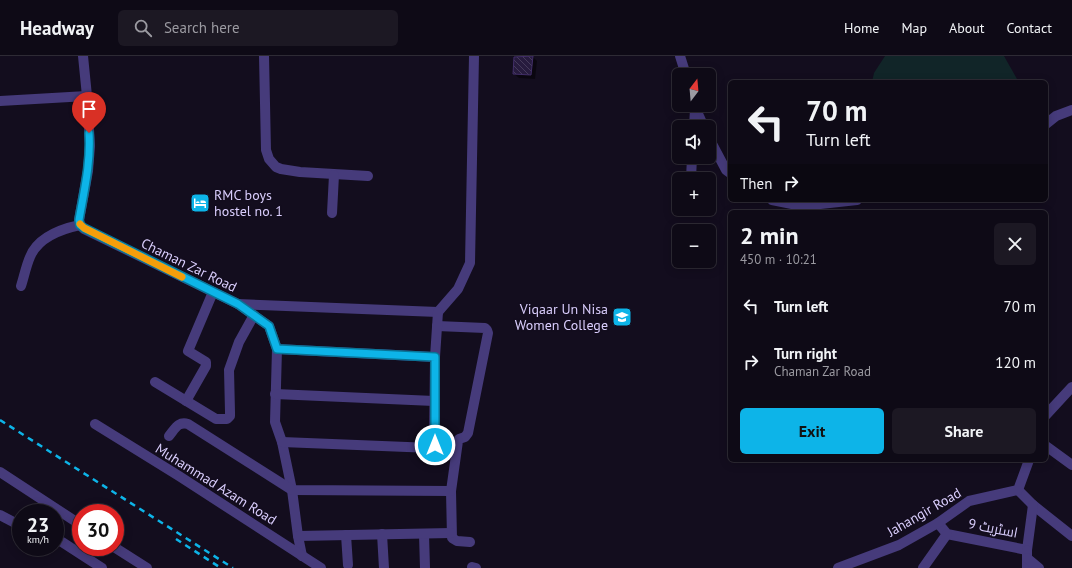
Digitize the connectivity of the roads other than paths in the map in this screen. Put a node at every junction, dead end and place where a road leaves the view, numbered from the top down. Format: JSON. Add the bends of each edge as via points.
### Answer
{"nodes":[{"id":1,"x":83,"y":56,"type":"edge"},
{"id":2,"x":474,"y":56,"type":"edge"},
{"id":3,"x":680,"y":56,"type":"edge"},
{"id":4,"x":263,"y":57,"type":"edge"},
{"id":5,"x":684,"y":68,"type":"edge"},
{"id":6,"x":87,"y":96,"type":"junction"},
{"id":7,"x":0,"y":101,"type":"edge"},
{"id":8,"x":1072,"y":110,"type":"edge"},
{"id":9,"x":1048,"y":122,"type":"edge"},
{"id":10,"x":716,"y":151,"type":"edge"},
{"id":11,"x":728,"y":172,"type":"edge"},
{"id":12,"x":334,"y":174,"type":"junction"},
{"id":13,"x":368,"y":176,"type":"dead end"},
{"id":14,"x":782,"y":202,"type":"edge"},
{"id":15,"x":839,"y":202,"type":"edge"},
{"id":16,"x":332,"y":213,"type":"dead end"},
{"id":17,"x":80,"y":225,"type":"junction"},
{"id":18,"x":21,"y":286,"type":"dead end"},
{"id":19,"x":213,"y":292,"type":"junction"},
{"id":20,"x":238,"y":304,"type":"junction"},
{"id":21,"x":438,"y":312,"type":"junction"},
{"id":22,"x":254,"y":315,"type":"junction"},
{"id":23,"x":437,"y":326,"type":"junction"},
{"id":24,"x":277,"y":349,"type":"junction"},
{"id":25,"x":435,"y":357,"type":"junction"},
{"id":26,"x":155,"y":382,"type":"dead end"},
{"id":27,"x":1071,"y":391,"type":"edge"},
{"id":28,"x":275,"y":394,"type":"junction"},
{"id":29,"x":186,"y":401,"type":"junction"},
{"id":30,"x":434,"y":401,"type":"junction"},
{"id":31,"x":1048,"y":413,"type":"edge"},
{"id":32,"x":95,"y":424,"type":"dead end"},
{"id":33,"x":169,"y":436,"type":"dead end"},
{"id":34,"x":282,"y":442,"type":"junction"},
{"id":35,"x":1048,"y":447,"type":"edge"},
{"id":36,"x":1028,"y":462,"type":"edge"},
{"id":37,"x":1072,"y":465,"type":"edge"},
{"id":38,"x":0,"y":472,"type":"edge"},
{"id":39,"x":292,"y":490,"type":"junction"},
{"id":40,"x":1018,"y":490,"type":"junction"},
{"id":41,"x":451,"y":491,"type":"junction"},
{"id":42,"x":1033,"y":505,"type":"junction"},
{"id":43,"x":0,"y":515,"type":"edge"},
{"id":44,"x":72,"y":519,"type":"edge"},
{"id":45,"x":12,"y":521,"type":"edge"},
{"id":46,"x":938,"y":523,"type":"junction"},
{"id":47,"x":451,"y":533,"type":"junction"},
{"id":48,"x":382,"y":534,"type":"junction"},
{"id":49,"x":424,"y":534,"type":"junction"},
{"id":50,"x":947,"y":534,"type":"junction"},
{"id":51,"x":346,"y":535,"type":"junction"},
{"id":52,"x":298,"y":536,"type":"junction"},
{"id":53,"x":1072,"y":536,"type":"edge"},
{"id":54,"x":470,"y":542,"type":"dead end"},
{"id":55,"x":64,"y":543,"type":"edge"},
{"id":56,"x":124,"y":554,"type":"edge"},
{"id":57,"x":302,"y":556,"type":"junction"},
{"id":58,"x":1027,"y":559,"type":"edge"},
{"id":59,"x":348,"y":566,"type":"dead end"},
{"id":60,"x":102,"y":568,"type":"edge"},
{"id":61,"x":146,"y":568,"type":"edge"},
{"id":62,"x":322,"y":568,"type":"edge"},
{"id":63,"x":384,"y":568,"type":"edge"},
{"id":64,"x":425,"y":568,"type":"edge"},
{"id":65,"x":840,"y":568,"type":"edge"},
{"id":66,"x":923,"y":568,"type":"edge"},
{"id":67,"x":1039,"y":568,"type":"edge"}],
"edges":[{"from":1,"to":6,"type":"street"},
{"from":2,"to":21,"type":"street","via":[[470,263],[458,289]]},
{"from":3,"to":5,"type":"street"},
{"from":4,"to":12,"type":"street","via":[[266,150],[269,159],[281,169]]},
{"from":6,"to":7,"type":"street"},
{"from":6,"to":17,"type":"street","via":[[90,146]]},
{"from":8,"to":9,"type":"street","via":[[1056,116]]},
{"from":10,"to":11,"type":"street"},
{"from":12,"to":13,"type":"street"},
{"from":12,"to":16,"type":"street"},
{"from":14,"to":15,"type":"street","via":[[802,206]]},
{"from":17,"to":18,"type":"street","via":[[53,234],[34,250]]},
{"from":17,"to":19,"type":"street","name":"Chaman Zar Road"},
{"from":19,"to":20,"type":"street","name":"Chaman Zar Road"},
{"from":19,"to":29,"type":"street","via":[[188,351],[206,362],[206,366]]},
{"from":20,"to":21,"type":"street"},
{"from":20,"to":22,"type":"street","name":"Chaman Zar Road"},
{"from":21,"to":23,"type":"street"},
{"from":22,"to":24,"type":"street","name":"Chaman Zar Road","via":[[269,326]]},
{"from":22,"to":29,"type":"street","via":[[239,342],[229,370],[230,416],[227,419],[216,419]]},
{"from":23,"to":25,"type":"street"},
{"from":23,"to":41,"type":"street","via":[[485,328],[488,333],[468,433],[465,438],[458,441]]},
{"from":24,"to":25,"type":"street"},
{"from":24,"to":28,"type":"street","name":"Chaman Zar Road"},
{"from":25,"to":30,"type":"street"},
{"from":26,"to":29,"type":"street"},
{"from":27,"to":31,"type":"street"},
{"from":28,"to":30,"type":"street"},
{"from":28,"to":34,"type":"street","name":"Chaman Zar Road","via":[[275,422]]},
{"from":30,"to":34,"type":"street","via":[[435,445],[432,448]]},
{"from":32,"to":57,"type":"street","name":"Muhammad Azam Road"},
{"from":33,"to":39,"type":"street","via":[[179,424],[188,424]]},
{"from":34,"to":39,"type":"street","name":"Chaman Zar Road"},
{"from":35,"to":37,"type":"street"},
{"from":36,"to":40,"type":"street"},
{"from":38,"to":44,"type":"street"},
{"from":39,"to":41,"type":"street"},
{"from":39,"to":52,"type":"street","name":"Chaman Zar Road"},
{"from":40,"to":42,"type":"street"},
{"from":40,"to":46,"type":"street","name":"Jahangir Road","via":[[969,501]]},
{"from":41,"to":47,"type":"street"},
{"from":42,"to":53,"type":"street"},
{"from":42,"to":58,"type":"street","name":"اسٹریٹ 9"},
{"from":43,"to":45,"type":"street"},
{"from":46,"to":50,"type":"street","name":"اسٹریٹ 9"},
{"from":46,"to":65,"type":"street","name":"Jahangir Road","via":[[899,545]]},
{"from":47,"to":49,"type":"street"},
{"from":47,"to":54,"type":"street","via":[[453,540]]},
{"from":48,"to":49,"type":"street"},
{"from":48,"to":51,"type":"street"},
{"from":48,"to":63,"type":"street"},
{"from":49,"to":64,"type":"street"},
{"from":50,"to":58,"type":"street","name":"اسٹریٹ 9"},
{"from":50,"to":66,"type":"street"},
{"from":51,"to":52,"type":"street"},
{"from":51,"to":59,"type":"street"},
{"from":52,"to":57,"type":"street","name":"Chaman Zar Road"},
{"from":55,"to":60,"type":"street"},
{"from":56,"to":61,"type":"street"},
{"from":57,"to":62,"type":"street","name":"Muhammad Azam Road"},
{"from":58,"to":67,"type":"street"}]}
